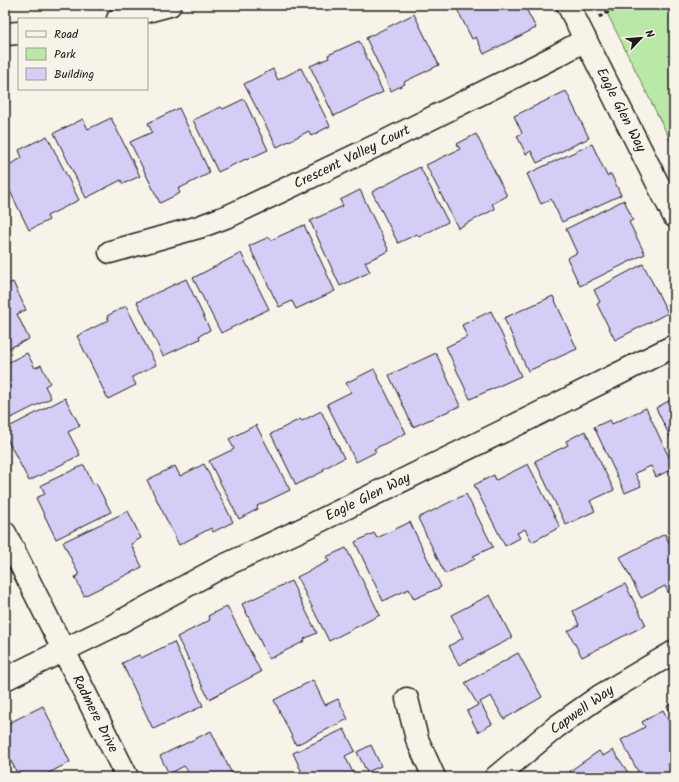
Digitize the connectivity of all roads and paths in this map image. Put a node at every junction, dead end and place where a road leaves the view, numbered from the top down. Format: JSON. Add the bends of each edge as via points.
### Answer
{"nodes":[{"id":1,"x":170,"y":5,"type":"edge"},
{"id":2,"x":568,"y":5,"type":"edge"},
{"id":3,"x":624,"y":5,"type":"edge"},
{"id":4,"x":122,"y":18,"type":"edge"},
{"id":5,"x":589,"y":30,"type":"junction"},
{"id":6,"x":18,"y":33,"type":"edge"},
{"id":7,"x":5,"y":34,"type":"edge"},
{"id":8,"x":674,"y":216,"type":"edge"},
{"id":9,"x":110,"y":252,"type":"dead end"},
{"id":10,"x":674,"y":346,"type":"edge"},
{"id":11,"x":5,"y":533,"type":"edge"},
{"id":12,"x":63,"y":651,"type":"junction"},
{"id":13,"x":674,"y":652,"type":"edge"},
{"id":14,"x":5,"y":679,"type":"edge"},
{"id":15,"x":407,"y":699,"type":"dead end"},
{"id":16,"x":127,"y":777,"type":"edge"},
{"id":17,"x":434,"y":777,"type":"edge"},
{"id":18,"x":496,"y":777,"type":"edge"}],
"edges":[{"from":1,"to":4,"type":"street"},
{"from":2,"to":5,"type":"street","name":"Eagle Glen Way"},
{"from":3,"to":5,"type":"path"},
{"from":5,"to":8,"type":"street","name":"Eagle Glen Way"},
{"from":5,"to":9,"type":"street","name":"Crescent Valley Court","via":[[556,56],[231,215],[199,227]]},
{"from":6,"to":7,"type":"street"},
{"from":10,"to":12,"type":"street","name":"Eagle Glen Way","via":[[219,568]]},
{"from":11,"to":12,"type":"street","name":"Radmere Drive"},
{"from":12,"to":14,"type":"street","name":"Eagle Glen Way"},
{"from":12,"to":16,"type":"street","name":"Radmere Drive"},
{"from":13,"to":18,"type":"street","name":"Capwell Way","via":[[593,700]]},
{"from":15,"to":17,"type":"street","via":[[417,739]]}]}
